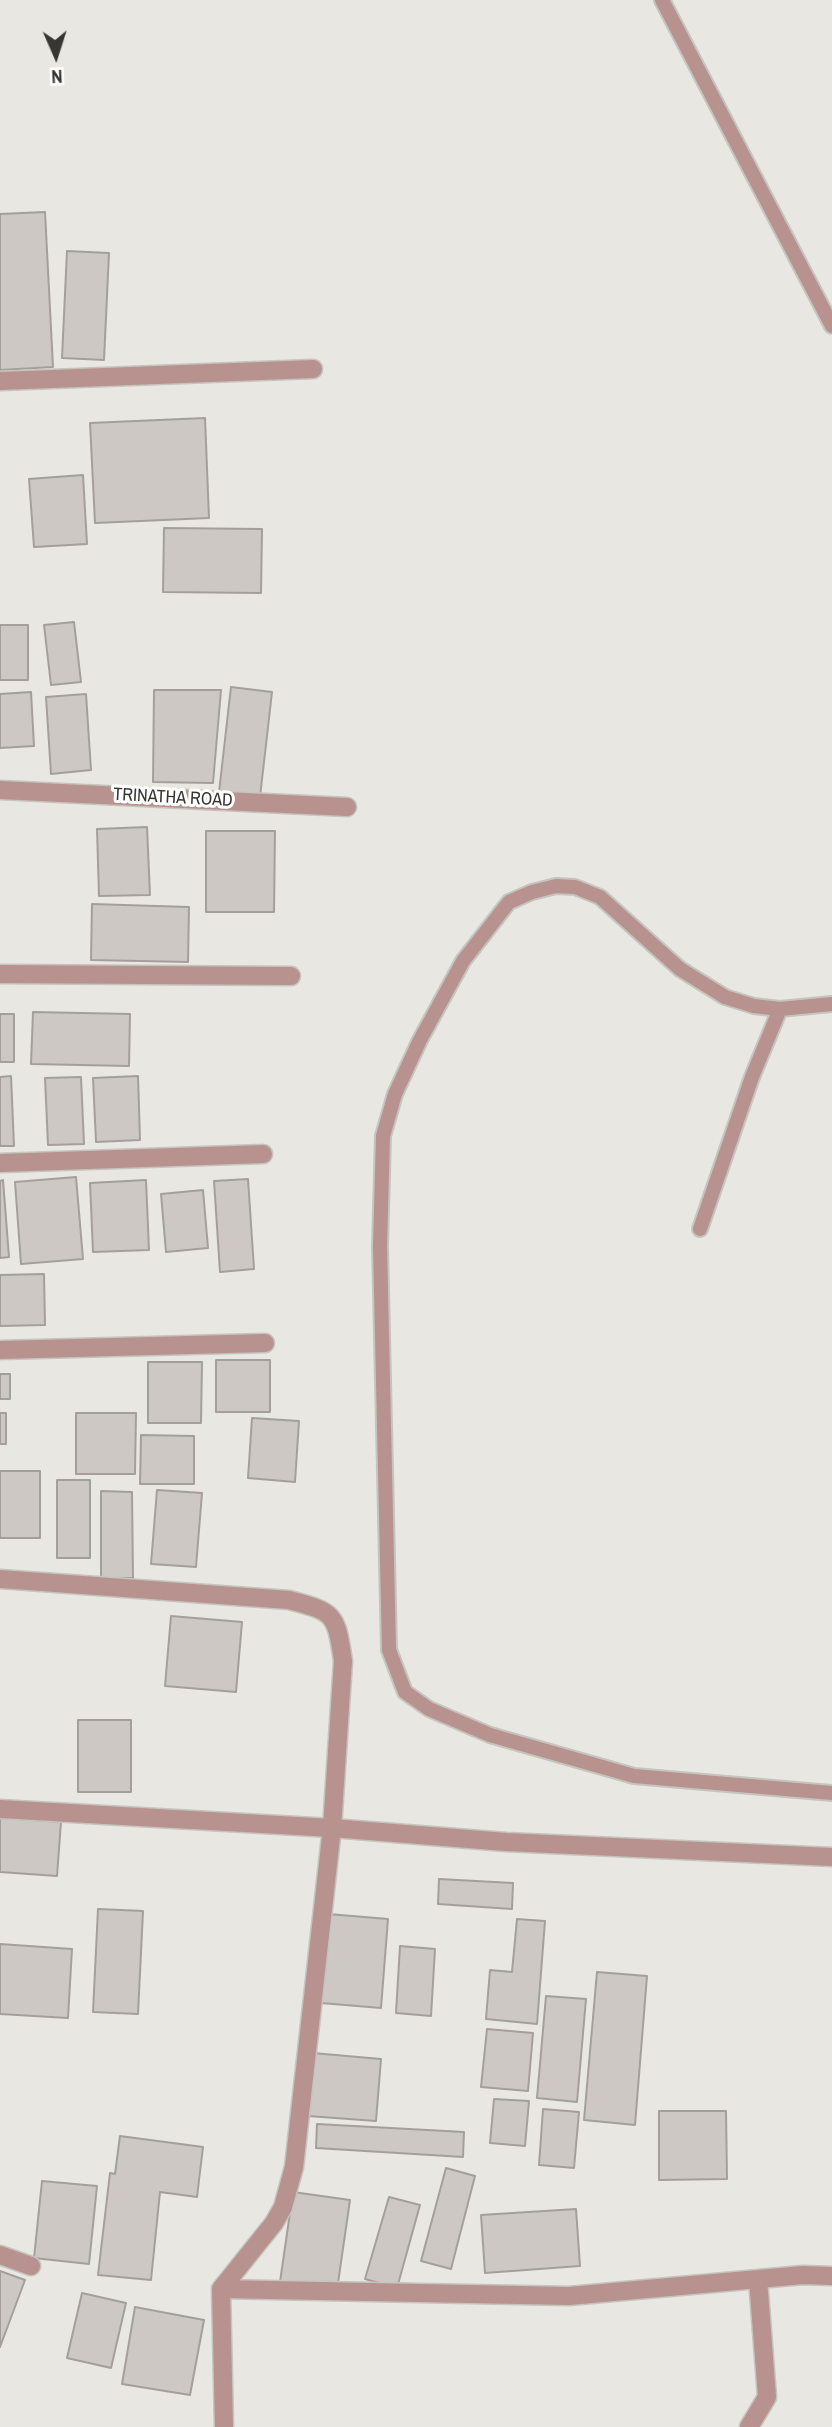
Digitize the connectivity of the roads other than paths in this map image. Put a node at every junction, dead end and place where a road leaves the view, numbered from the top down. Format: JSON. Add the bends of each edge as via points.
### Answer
{"nodes":[{"id":1,"x":662,"y":0,"type":"edge"},
{"id":2,"x":832,"y":326,"type":"edge"},
{"id":3,"x":313,"y":369,"type":"dead end"},
{"id":4,"x":0,"y":382,"type":"edge"},
{"id":5,"x":0,"y":790,"type":"edge"},
{"id":6,"x":347,"y":807,"type":"dead end"},
{"id":7,"x":0,"y":974,"type":"edge"},
{"id":8,"x":292,"y":976,"type":"dead end"},
{"id":9,"x":832,"y":1004,"type":"edge"},
{"id":10,"x":780,"y":1009,"type":"junction"},
{"id":11,"x":263,"y":1154,"type":"dead end"},
{"id":12,"x":0,"y":1163,"type":"edge"},
{"id":13,"x":700,"y":1230,"type":"dead end"},
{"id":14,"x":265,"y":1343,"type":"dead end"},
{"id":15,"x":0,"y":1350,"type":"edge"},
{"id":16,"x":0,"y":1579,"type":"edge"},
{"id":17,"x":832,"y":1793,"type":"edge"},
{"id":18,"x":0,"y":1809,"type":"edge"},
{"id":19,"x":332,"y":1828,"type":"junction"},
{"id":20,"x":832,"y":1857,"type":"edge"},
{"id":21,"x":0,"y":2255,"type":"edge"},
{"id":22,"x":31,"y":2266,"type":"dead end"},
{"id":23,"x":832,"y":2276,"type":"edge"},
{"id":24,"x":758,"y":2279,"type":"junction"},
{"id":25,"x":221,"y":2289,"type":"junction"},
{"id":26,"x":224,"y":2427,"type":"edge"},
{"id":27,"x":749,"y":2427,"type":"edge"}],
"edges":[{"from":1,"to":2,"type":"lane"},
{"from":3,"to":4,"type":"street"},
{"from":5,"to":6,"type":"street","name":"TRINATHA ROAD"},
{"from":7,"to":8,"type":"street"},
{"from":9,"to":10,"type":"lane"},
{"from":10,"to":13,"type":"lane"},
{"from":10,"to":17,"type":"lane","via":[[725,997],[680,970],[600,897],[575,887],[556,886],[509,902],[463,961],[395,1094],[383,1136],[380,1246],[389,1650],[405,1692],[429,1709],[489,1735],[634,1776]]},
{"from":11,"to":12,"type":"street"},
{"from":14,"to":15,"type":"street"},
{"from":16,"to":19,"type":"street","via":[[289,1600],[332,1617],[343,1661]]},
{"from":18,"to":19,"type":"street"},
{"from":19,"to":20,"type":"street","via":[[506,1842]]},
{"from":19,"to":25,"type":"street","via":[[294,2167],[284,2207]]},
{"from":21,"to":22,"type":"street"},
{"from":23,"to":24,"type":"street"},
{"from":24,"to":25,"type":"street","via":[[569,2296]]},
{"from":24,"to":27,"type":"street","via":[[767,2397]]},
{"from":25,"to":26,"type":"street"}]}
